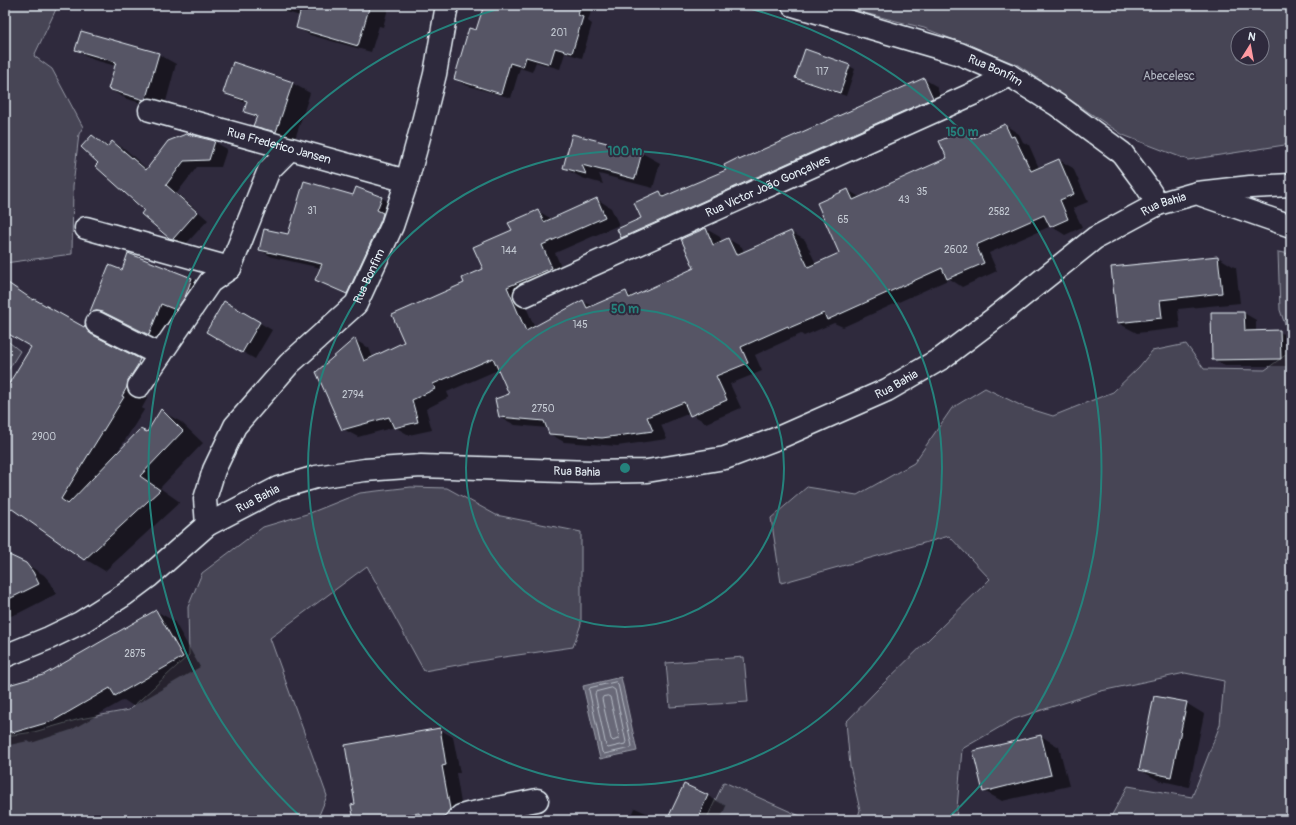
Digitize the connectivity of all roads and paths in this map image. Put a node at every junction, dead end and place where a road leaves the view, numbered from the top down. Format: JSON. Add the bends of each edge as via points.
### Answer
{"nodes":[{"id":1,"x":447,"y":5,"type":"edge"},
{"id":2,"x":792,"y":5,"type":"edge"},
{"id":3,"x":1008,"y":75,"type":"junction"},
{"id":4,"x":150,"y":110,"type":"dead end"},
{"id":5,"x":290,"y":149,"type":"junction"},
{"id":6,"x":407,"y":182,"type":"junction"},
{"id":7,"x":1291,"y":185,"type":"edge"},
{"id":8,"x":1197,"y":193,"type":"junction"},
{"id":9,"x":1158,"y":204,"type":"junction"},
{"id":10,"x":1291,"y":226,"type":"edge"},
{"id":11,"x":86,"y":228,"type":"dead end"},
{"id":12,"x":230,"y":268,"type":"junction"},
{"id":13,"x":525,"y":295,"type":"dead end"},
{"id":14,"x":97,"y":323,"type":"dead end"},
{"id":15,"x":160,"y":355,"type":"junction"},
{"id":16,"x":140,"y":386,"type":"dead end"},
{"id":17,"x":207,"y":525,"type":"junction"},
{"id":18,"x":5,"y":656,"type":"edge"},
{"id":19,"x":537,"y":800,"type":"dead end"},
{"id":20,"x":457,"y":820,"type":"edge"}],
"edges":[{"from":1,"to":6,"type":"street","name":"Rua Bonfim","via":[[435,74]]},
{"from":2,"to":3,"type":"street","name":"Rua Bonfim","via":[[960,54]]},
{"from":3,"to":9,"type":"street","name":"Rua Bonfim","via":[[1056,105],[1122,153]]},
{"from":3,"to":13,"type":"street","name":"Rua Victor João Gonçalves","via":[[977,92]]},
{"from":4,"to":5,"type":"street","name":"Rua Frederico Jansen"},
{"from":5,"to":6,"type":"street","name":"Rua Frederico Jansen"},
{"from":5,"to":12,"type":"street","via":[[269,170]]},
{"from":6,"to":17,"type":"street","name":"Rua Bonfim","via":[[392,226],[356,304],[289,364],[235,426],[214,470],[205,499]]},
{"from":7,"to":8,"type":"street","name":"Rua Bahia"},
{"from":8,"to":9,"type":"street","name":"Rua Bahia"},
{"from":8,"to":10,"type":"street","name":"Rua Bahia"},
{"from":9,"to":17,"type":"street","name":"Rua Bahia","via":[[1095,238],[942,358],[887,390],[778,438],[724,458],[647,471],[591,472],[421,466],[365,470],[316,477],[278,488]]},
{"from":11,"to":12,"type":"street"},
{"from":12,"to":15,"type":"street","via":[[210,282]]},
{"from":14,"to":15,"type":"street"},
{"from":15,"to":16,"type":"street"},
{"from":17,"to":18,"type":"street","name":"Rua Bahia","via":[[124,595],[80,623]]},
{"from":19,"to":20,"type":"street","via":[[468,814]]}]}
